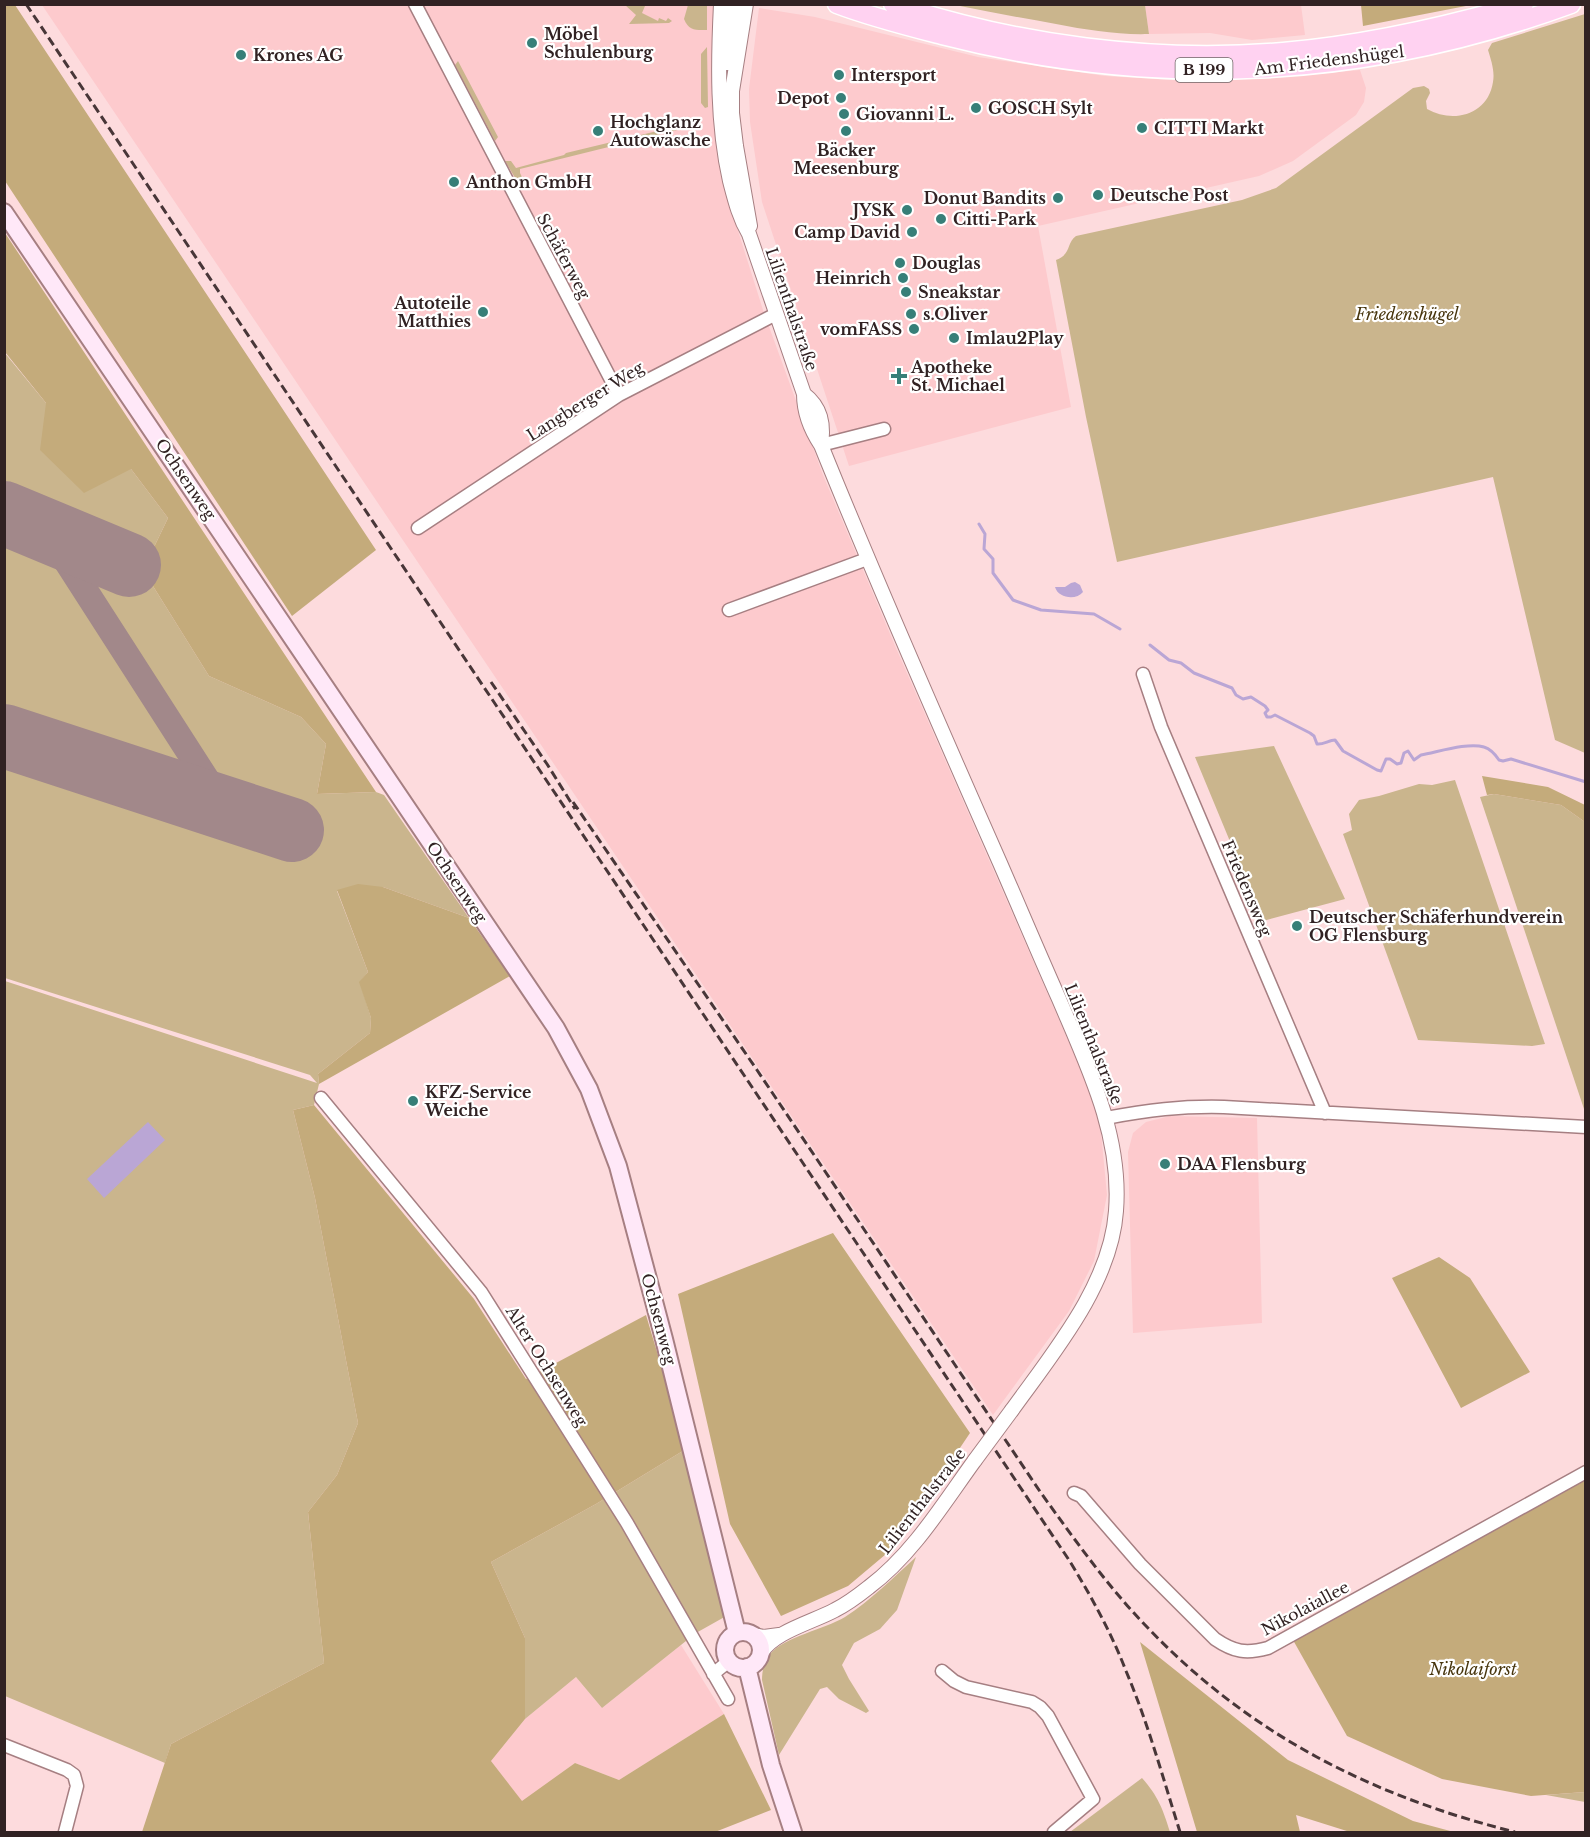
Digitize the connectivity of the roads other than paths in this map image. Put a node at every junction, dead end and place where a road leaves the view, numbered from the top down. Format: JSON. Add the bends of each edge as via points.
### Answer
{"nodes":[{"id":1,"x":415,"y":4,"type":"edge"},
{"id":2,"x":721,"y":4,"type":"edge"},
{"id":3,"x":733,"y":4,"type":"edge"},
{"id":4,"x":746,"y":4,"type":"edge"},
{"id":5,"x":837,"y":4,"type":"edge"},
{"id":6,"x":893,"y":4,"type":"edge"},
{"id":7,"x":1524,"y":4,"type":"edge"},
{"id":8,"x":1571,"y":4,"type":"edge"},
{"id":9,"x":732,"y":91,"type":"junction"},
{"id":10,"x":4,"y":212,"type":"edge"},
{"id":11,"x":749,"y":234,"type":"junction"},
{"id":12,"x":776,"y":314,"type":"junction"},
{"id":13,"x":619,"y":395,"type":"junction"},
{"id":14,"x":884,"y":429,"type":"dead end"},
{"id":15,"x":821,"y":445,"type":"junction"},
{"id":16,"x":418,"y":528,"type":"dead end"},
{"id":17,"x":867,"y":559,"type":"junction"},
{"id":18,"x":729,"y":610,"type":"dead end"},
{"id":19,"x":1143,"y":674,"type":"dead end"},
{"id":20,"x":321,"y":1098,"type":"dead end"},
{"id":21,"x":1325,"y":1113,"type":"junction"},
{"id":22,"x":1106,"y":1118,"type":"junction"},
{"id":23,"x":1586,"y":1127,"type":"edge"},
{"id":24,"x":1586,"y":1472,"type":"edge"},
{"id":25,"x":1074,"y":1493,"type":"dead end"},
{"id":26,"x":789,"y":1631,"type":"junction"},
{"id":27,"x":745,"y":1634,"type":"junction"},
{"id":28,"x":760,"y":1653,"type":"junction"},
{"id":29,"x":729,"y":1661,"type":"junction"},
{"id":30,"x":747,"y":1667,"type":"junction"},
{"id":31,"x":942,"y":1671,"type":"dead end"},
{"id":32,"x":712,"y":1674,"type":"junction"},
{"id":33,"x":728,"y":1699,"type":"dead end"},
{"id":34,"x":4,"y":1745,"type":"edge"},
{"id":35,"x":65,"y":1833,"type":"edge"},
{"id":36,"x":793,"y":1833,"type":"edge"},
{"id":37,"x":1054,"y":1833,"type":"edge"}],
"edges":[{"from":1,"to":13,"type":"street","name":"Schäferweg"},
{"from":2,"to":11,"type":"street","name":"Lilienthalstraße","via":[[718,80],[722,136],[735,202]]},
{"from":3,"to":9,"type":"street","name":"Lilienthalstraße","via":[[728,53]]},
{"from":4,"to":9,"type":"street","name":"Lilienthalstraße"},
{"from":5,"to":8,"type":"main road","name":"Am Friedenshügel","number":"B 199","via":[[983,46],[1162,70],[1274,68],[1372,57],[1529,20]]},
{"from":6,"to":7,"type":"main road","name":"Am Friedenshügel","number":"B 199","via":[[964,25],[1063,44],[1164,54],[1218,54],[1282,52],[1397,36]]},
{"from":9,"to":11,"type":"street","name":"Lilienthalstraße"},
{"from":10,"to":27,"type":"main road","name":"Ochsenweg","via":[[549,1019],[589,1089],[618,1166]]},
{"from":11,"to":12,"type":"street","name":"Lilienthalstraße"},
{"from":12,"to":13,"type":"street","name":"Langberger Weg"},
{"from":12,"to":15,"type":"street","name":"Lilienthalstraße","via":[[804,394],[815,403],[823,430]]},
{"from":13,"to":16,"type":"street","name":"Langberger Weg"},
{"from":14,"to":15,"type":"street"},
{"from":15,"to":17,"type":"street","name":"Lilienthalstraße"},
{"from":17,"to":18,"type":"street"},
{"from":17,"to":22,"type":"street","name":"Lilienthalstraße","via":[[1075,1035]]},
{"from":19,"to":21,"type":"street","name":"Friedensweg","via":[[1161,727]]},
{"from":20,"to":32,"type":"street","name":"Alter Ochsenweg","via":[[481,1292],[627,1523]]},
{"from":21,"to":22,"type":"street","via":[[1185,1106]]},
{"from":21,"to":23,"type":"street"},
{"from":22,"to":26,"type":"street","name":"Lilienthalstraße","bridge":true,"via":[[1117,1178],[1116,1214],[1094,1289],[1072,1326],[899,1560],[871,1586],[837,1609]]},
{"from":24,"to":25,"type":"street","name":"Nikolaiallee","via":[[1278,1643],[1255,1652],[1227,1648],[1215,1639]]},
{"from":26,"to":27,"type":"street","name":"Lilienthalstraße","via":[[772,1636]]},
{"from":26,"to":28,"type":"street","name":"Lilienthalstraße","via":[[768,1643]]},
{"from":27,"to":28,"type":"main road","name":"Ochsenweg","via":[[759,1643]]},
{"from":27,"to":29,"type":"main road","via":[[728,1640],[725,1651]]},
{"from":28,"to":30,"type":"main road","via":[[756,1662]]},
{"from":29,"to":30,"type":"main road","via":[[737,1667]]},
{"from":29,"to":32,"type":"street"},
{"from":30,"to":36,"type":"main road","via":[[771,1765]]},
{"from":31,"to":37,"type":"street","via":[[966,1687],[1032,1701],[1048,1716],[1093,1799]]},
{"from":32,"to":33,"type":"street","name":"Alter Ochsenweg"},
{"from":34,"to":35,"type":"street","via":[[74,1775],[77,1786]]}]}
